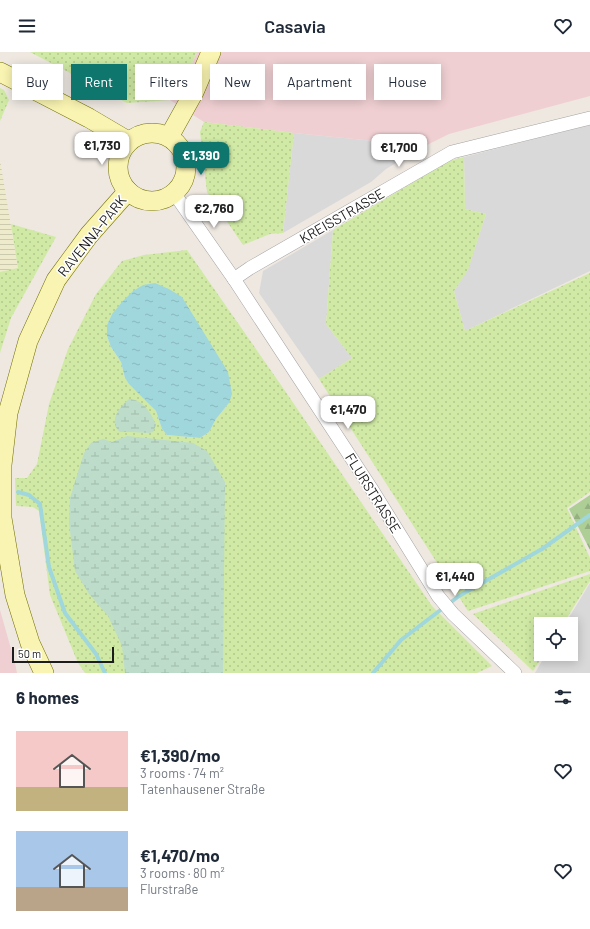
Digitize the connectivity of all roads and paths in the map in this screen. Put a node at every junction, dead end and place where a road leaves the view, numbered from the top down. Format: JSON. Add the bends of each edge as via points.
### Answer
{"nodes":[{"id":1,"x":211,"y":52,"type":"edge"},
{"id":2,"x":0,"y":72,"type":"edge"},
{"id":3,"x":590,"y":118,"type":"edge"},
{"id":4,"x":169,"y":137,"type":"junction"},
{"id":5,"x":128,"y":141,"type":"junction"},
{"id":6,"x":128,"y":191,"type":"junction"},
{"id":7,"x":174,"y":193,"type":"junction"},
{"id":8,"x":234,"y":279,"type":"junction"},
{"id":9,"x":44,"y":673,"type":"edge"},
{"id":10,"x":515,"y":673,"type":"edge"}],
"edges":[{"from":1,"to":4,"type":"street","via":[[194,92]]},
{"from":2,"to":5,"type":"street"},
{"from":3,"to":8,"type":"street","name":"KREISSTRASSE","via":[[452,152]]},
{"from":4,"to":5,"type":"street","via":[[147,133]]},
{"from":4,"to":7,"type":"street","via":[[176,142],[186,162],[185,174]]},
{"from":5,"to":6,"type":"street","via":[[118,161],[121,182]]},
{"from":6,"to":7,"type":"street","via":[[136,197],[156,201]]},
{"from":6,"to":9,"type":"street","name":"RAVENNA-PARK","via":[[89,235],[56,280],[28,341],[8,413],[2,465],[2,518],[15,595],[30,643]]},
{"from":7,"to":8,"type":"street","name":"FLURSTRASSE"},
{"from":8,"to":10,"type":"street","name":"FLURSTRASSE","via":[[371,488],[438,596],[453,614]]}]}
